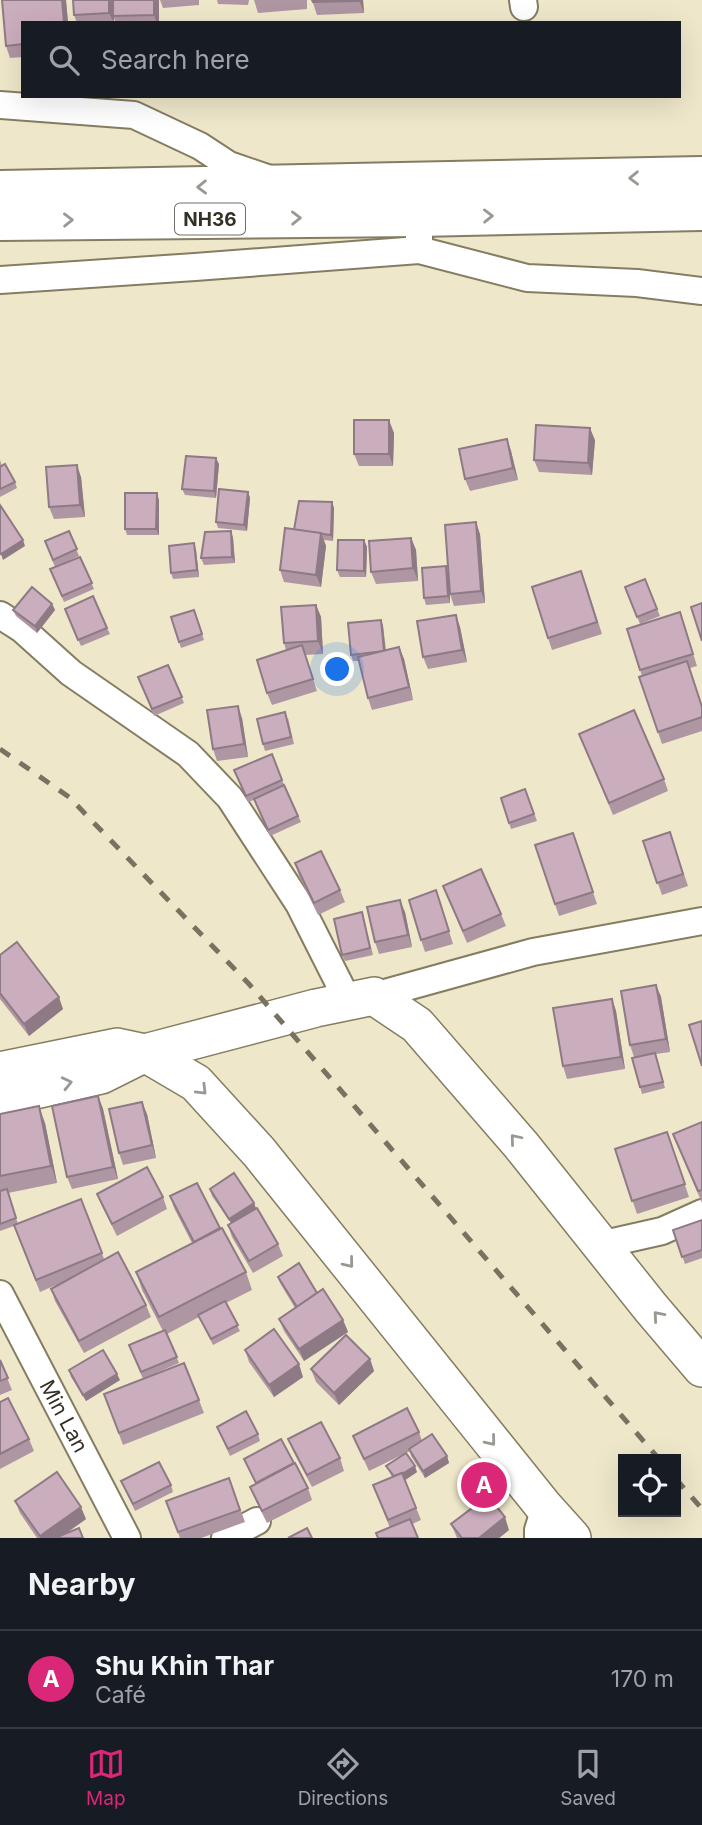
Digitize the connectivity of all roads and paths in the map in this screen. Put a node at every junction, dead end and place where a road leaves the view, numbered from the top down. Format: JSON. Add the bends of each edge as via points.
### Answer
{"nodes":[{"id":1,"x":0,"y":105,"type":"edge"},
{"id":2,"x":702,"y":176,"type":"edge"},
{"id":3,"x":288,"y":185,"type":"junction"},
{"id":4,"x":0,"y":190,"type":"edge"},
{"id":5,"x":702,"y":211,"type":"edge"},
{"id":6,"x":419,"y":216,"type":"junction"},
{"id":7,"x":0,"y":221,"type":"edge"},
{"id":8,"x":0,"y":280,"type":"edge"},
{"id":9,"x":702,"y":291,"type":"edge"},
{"id":10,"x":0,"y":615,"type":"edge"},
{"id":11,"x":702,"y":921,"type":"edge"},
{"id":12,"x":361,"y":999,"type":"junction"},
{"id":13,"x":145,"y":1053,"type":"junction"},
{"id":14,"x":0,"y":1071,"type":"edge"},
{"id":15,"x":0,"y":1098,"type":"edge"},
{"id":16,"x":702,"y":1213,"type":"edge"},
{"id":17,"x":600,"y":1245,"type":"junction"},
{"id":18,"x":0,"y":1294,"type":"edge"},
{"id":19,"x":696,"y":1351,"type":"edge"},
{"id":20,"x":257,"y":1521,"type":"edge"},
{"id":21,"x":542,"y":1523,"type":"edge"},
{"id":22,"x":127,"y":1538,"type":"edge"},
{"id":23,"x":225,"y":1538,"type":"edge"},
{"id":24,"x":572,"y":1538,"type":"edge"}],
"edges":[{"from":1,"to":3,"type":"street","via":[[134,115],[229,165]]},
{"from":2,"to":6,"type":"highway","number":"NH36","one_way":true},
{"from":3,"to":4,"type":"highway","number":"NH36","one_way":true},
{"from":3,"to":6,"type":"highway","number":"NH36"},
{"from":6,"to":5,"type":"highway","number":"NH36","one_way":true},
{"from":7,"to":6,"type":"highway","number":"NH36","one_way":true},
{"from":6,"to":8,"type":"street","via":[[223,265]]},
{"from":6,"to":9,"type":"street","via":[[527,278]]},
{"from":10,"to":12,"type":"street","via":[[71,673],[188,754],[230,798]]},
{"from":11,"to":12,"type":"street","via":[[533,952]]},
{"from":12,"to":13,"type":"main road"},
{"from":17,"to":12,"type":"main road","one_way":true,"via":[[417,1025]]},
{"from":13,"to":14,"type":"main road","via":[[117,1047]]},
{"from":15,"to":13,"type":"main road","one_way":true,"via":[[101,1075]]},
{"from":13,"to":21,"type":"main road","one_way":true,"via":[[196,1083],[259,1152]]},
{"from":16,"to":17,"type":"street","via":[[662,1231]]},
{"from":19,"to":17,"type":"main road","one_way":true},
{"from":18,"to":22,"type":"street","name":"Min Lan"},
{"from":20,"to":23,"type":"street"},
{"from":21,"to":24,"type":"main road"}]}
